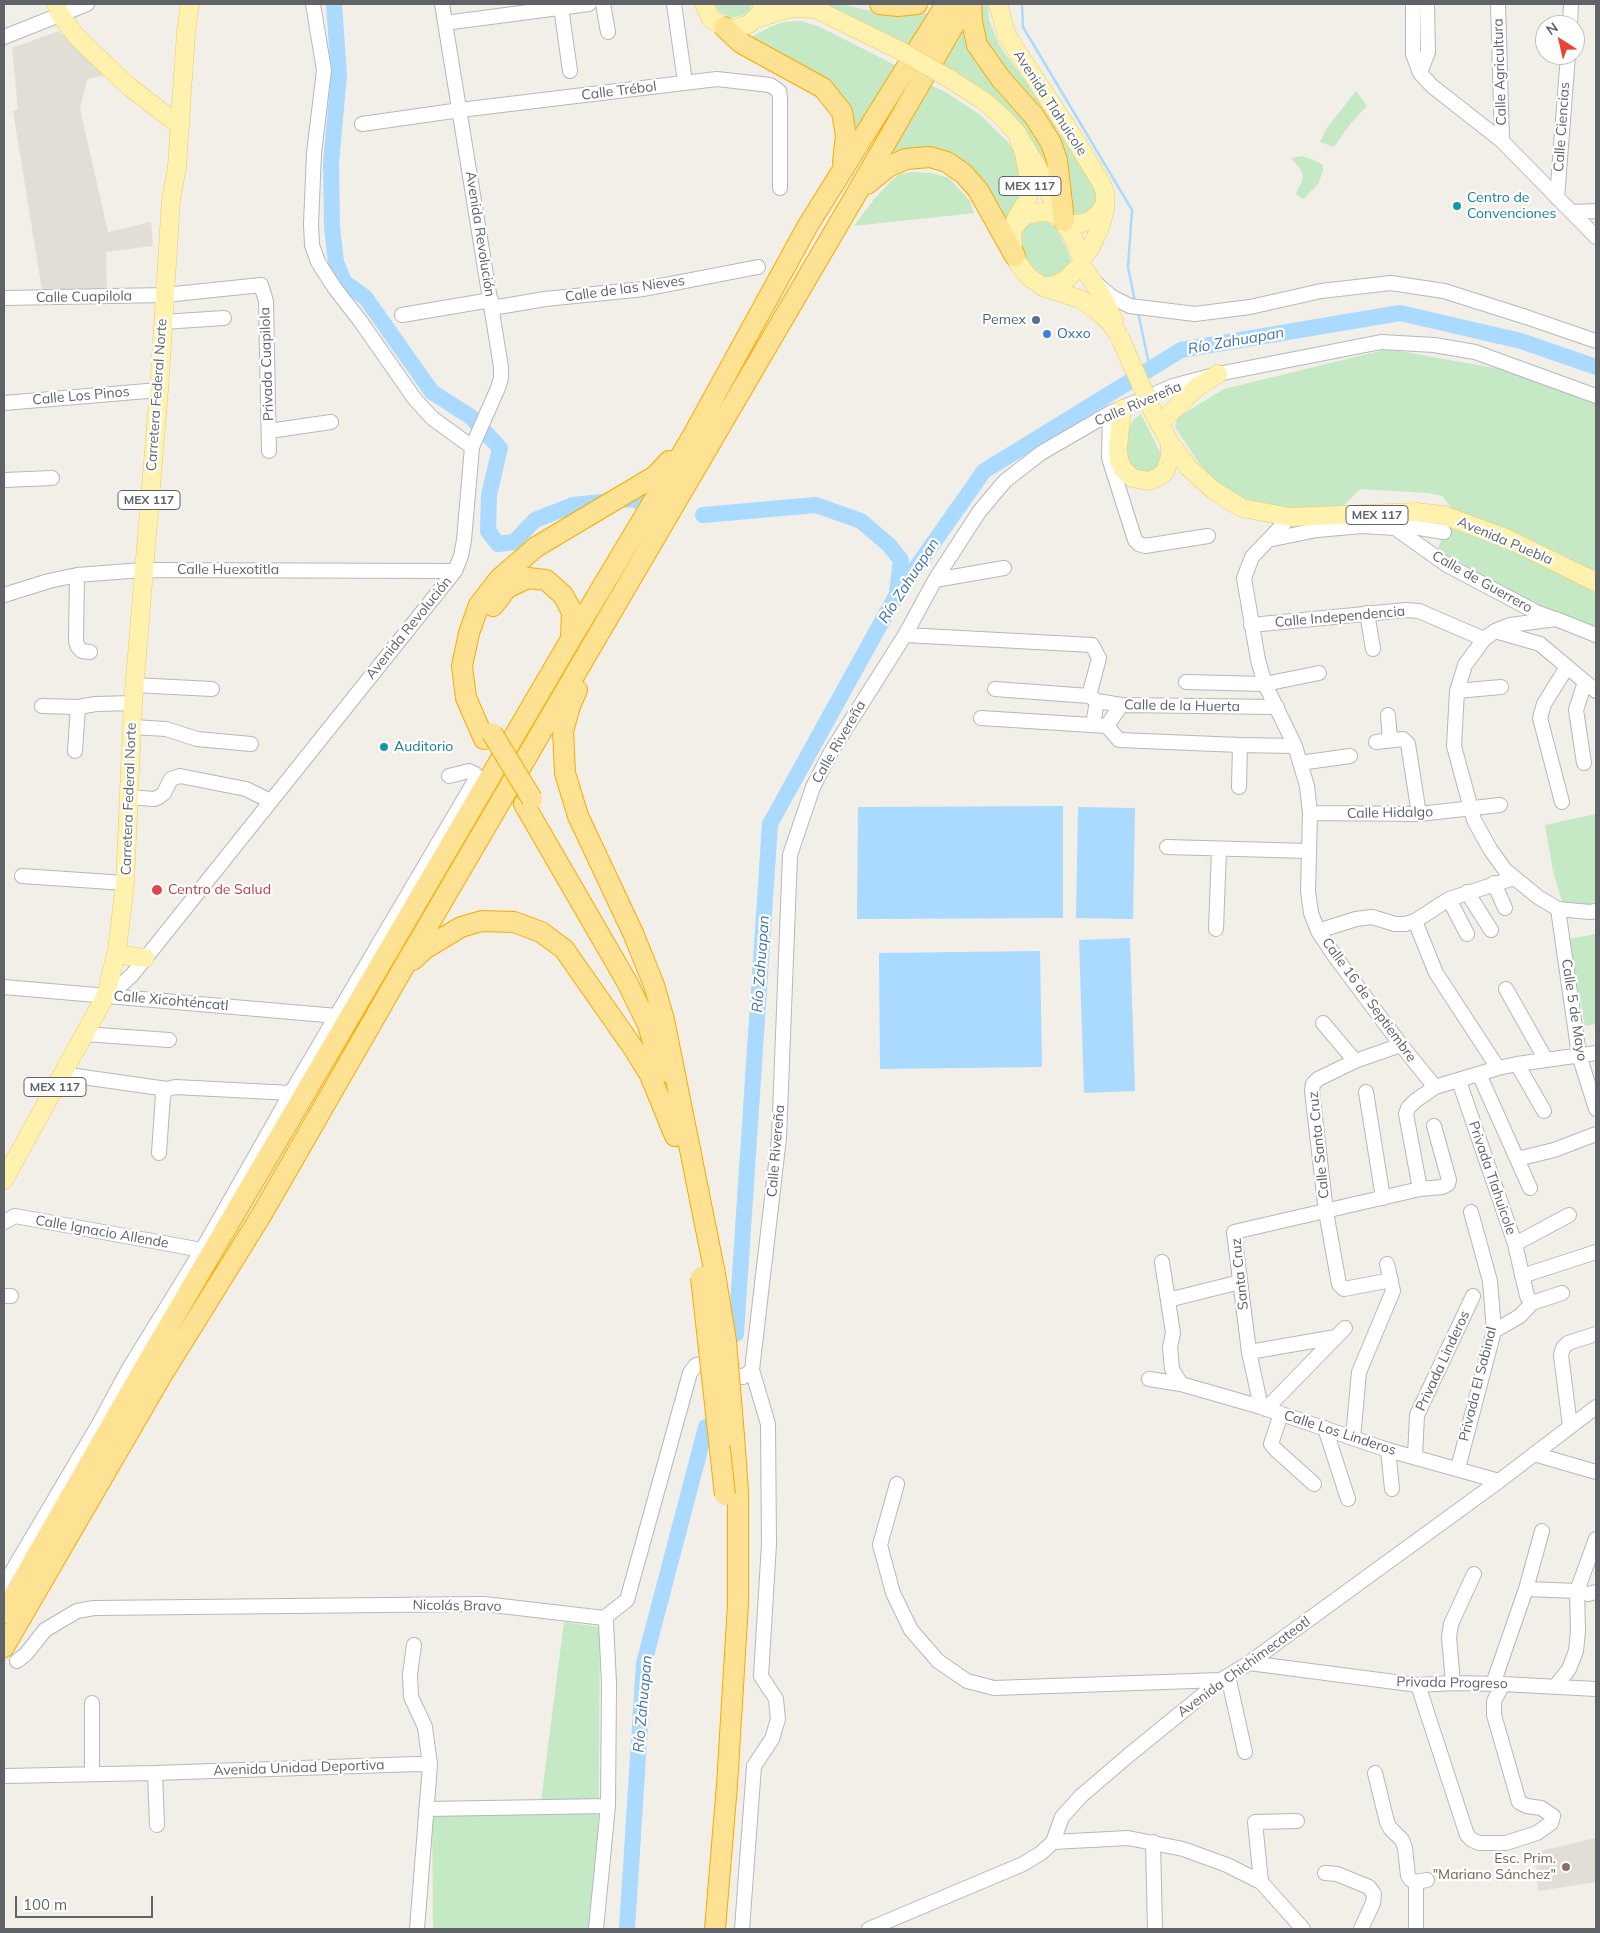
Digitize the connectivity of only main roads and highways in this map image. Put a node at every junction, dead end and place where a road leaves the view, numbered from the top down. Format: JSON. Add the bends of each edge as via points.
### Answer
{"nodes":[{"id":1,"x":190,"y":4,"type":"edge"},
{"id":2,"x":704,"y":4,"type":"edge"},
{"id":3,"x":880,"y":4,"type":"edge"},
{"id":4,"x":917,"y":4,"type":"edge"},
{"id":5,"x":946,"y":4,"type":"edge"},
{"id":6,"x":966,"y":4,"type":"edge"},
{"id":7,"x":971,"y":4,"type":"edge"},
{"id":8,"x":998,"y":4,"type":"edge"},
{"id":9,"x":810,"y":6,"type":"edge"},
{"id":10,"x":58,"y":9,"type":"edge"},
{"id":11,"x":759,"y":11,"type":"edge"},
{"id":12,"x":724,"y":27,"type":"junction"},
{"id":13,"x":180,"y":126,"type":"junction"},
{"id":14,"x":1017,"y":133,"type":"junction"},
{"id":15,"x":836,"y":180,"type":"junction"},
{"id":16,"x":855,"y":196,"type":"junction"},
{"id":17,"x":1106,"y":200,"type":"junction"},
{"id":18,"x":1063,"y":221,"type":"junction"},
{"id":19,"x":1011,"y":236,"type":"junction"},
{"id":20,"x":1015,"y":256,"type":"junction"},
{"id":21,"x":1082,"y":261,"type":"junction"},
{"id":22,"x":1043,"y":287,"type":"junction"},
{"id":23,"x":1118,"y":335,"type":"junction"},
{"id":24,"x":1218,"y":374,"type":"road end"},
{"id":25,"x":1116,"y":411,"type":"road end"},
{"id":26,"x":1157,"y":419,"type":"junction"},
{"id":27,"x":692,"y":437,"type":"junction"},
{"id":28,"x":1170,"y":443,"type":"junction"},
{"id":29,"x":1596,"y":582,"type":"edge"},
{"id":30,"x":571,"y":639,"type":"junction"},
{"id":31,"x":585,"y":657,"type":"junction"},
{"id":32,"x":488,"y":736,"type":"junction"},
{"id":33,"x":528,"y":802,"type":"junction"},
{"id":34,"x":117,"y":950,"type":"junction"},
{"id":35,"x":145,"y":958,"type":"road end"},
{"id":36,"x":402,"y":970,"type":"junction"},
{"id":37,"x":670,"y":1056,"type":"junction"},
{"id":38,"x":675,"y":1136,"type":"junction"},
{"id":39,"x":4,"y":1180,"type":"edge"},
{"id":40,"x":708,"y":1275,"type":"junction"},
{"id":41,"x":4,"y":1613,"type":"edge"},
{"id":42,"x":10,"y":1654,"type":"edge"},
{"id":43,"x":704,"y":1929,"type":"edge"},
{"id":44,"x":715,"y":1929,"type":"edge"}],
"edges":[{"from":1,"to":13,"type":"main road","name":"Carretera Federal Norte","number":"MEX 117"},
{"from":2,"to":12,"type":"main road","via":[[711,19]]},
{"from":3,"to":4,"type":"highway"},
{"from":5,"to":15,"type":"highway"},
{"from":6,"to":16,"type":"highway"},
{"from":7,"to":18,"type":"highway","via":[[977,44],[1001,79],[1034,116],[1051,143],[1057,160]]},
{"from":8,"to":17,"type":"main road","name":"Avenida Tlahuicole","via":[[1007,36],[1091,165],[1104,188]]},
{"from":9,"to":11,"type":"main road","number":"MEX 117"},
{"from":9,"to":14,"type":"main road","number":"MEX 117","bridge":true,"via":[[950,79],[984,101]]},
{"from":10,"to":13,"type":"main road","via":[[78,38],[127,85]]},
{"from":11,"to":12,"type":"main road","number":"MEX 117","via":[[741,28]]},
{"from":12,"to":15,"type":"highway","via":[[741,42],[823,88],[842,112],[846,136],[844,160]]},
{"from":13,"to":34,"type":"main road","name":"Carretera Federal Norte","number":"MEX 117","via":[[171,200],[159,390],[132,703],[125,883]]},
{"from":14,"to":18,"type":"main road","number":"MEX 117","via":[[1042,175]]},
{"from":14,"to":19,"type":"main road","number":"MEX 117","via":[[1030,184],[1028,199],[1014,223]]},
{"from":15,"to":27,"type":"highway"},
{"from":16,"to":20,"type":"highway","via":[[896,163],[914,157],[939,158],[954,166],[978,190]]},
{"from":16,"to":31,"type":"highway"},
{"from":17,"to":18,"type":"main road","number":"MEX 117","via":[[1091,220],[1079,224]]},
{"from":17,"to":21,"type":"main road","via":[[1095,239]]},
{"from":18,"to":19,"type":"main road","number":"MEX 117","via":[[1042,212],[1028,214],[1015,225]]},
{"from":18,"to":21,"type":"main road","number":"MEX 117"},
{"from":19,"to":20,"type":"main road","number":"MEX 117"},
{"from":20,"to":22,"type":"main road","number":"MEX 117","via":[[1028,276]]},
{"from":21,"to":22,"type":"main road","via":[[1067,279]]},
{"from":21,"to":23,"type":"main road","number":"MEX 117","via":[[1108,307]]},
{"from":22,"to":23,"type":"main road","number":"MEX 117","via":[[1089,304]]},
{"from":23,"to":26,"type":"main road","name":"Avenida Puebla","number":"MEX 117","bridge":true},
{"from":24,"to":26,"type":"main road"},
{"from":25,"to":28,"type":"main road","via":[[1119,460],[1132,478],[1149,481],[1166,472]]},
{"from":26,"to":28,"type":"main road","name":"Avenida Puebla","number":"MEX 117"},
{"from":27,"to":30,"type":"highway"},
{"from":27,"to":32,"type":"highway","via":[[655,476],[536,547],[500,578],[479,605],[462,666],[466,698],[474,721]]},
{"from":28,"to":29,"type":"main road","name":"Avenida Puebla","number":"MEX 117","via":[[1188,467],[1213,490],[1242,508],[1290,517],[1417,512],[1443,515],[1506,538]]},
{"from":30,"to":32,"type":"highway","via":[[572,612],[563,595],[546,580],[528,578],[507,588],[489,611],[476,641],[473,665],[476,690]]},
{"from":30,"to":41,"type":"highway"},
{"from":31,"to":36,"type":"highway"},
{"from":31,"to":37,"type":"highway","via":[[585,672],[562,732],[565,773],[578,816],[654,985]]},
{"from":32,"to":33,"type":"highway"},
{"from":33,"to":37,"type":"highway","via":[[640,987]]},
{"from":33,"to":38,"type":"highway","via":[[648,1025],[662,1069]]},
{"from":34,"to":35,"type":"main road","via":[[123,956]]},
{"from":34,"to":39,"type":"main road","name":"Carretera Federal Norte","number":"MEX 117","via":[[107,993]]},
{"from":36,"to":38,"type":"highway","via":[[426,948],[462,927],[482,921],[514,922],[542,932],[564,949],[634,1049],[650,1075]]},
{"from":36,"to":42,"type":"highway","via":[[262,1214],[162,1375]]},
{"from":37,"to":40,"type":"highway"},
{"from":38,"to":40,"type":"highway"},
{"from":40,"to":43,"type":"highway","bridge":true,"via":[[725,1495],[725,1602]]},
{"from":40,"to":44,"type":"highway","bridge":true,"via":[[726,1341],[738,1492],[738,1604]]}]}
